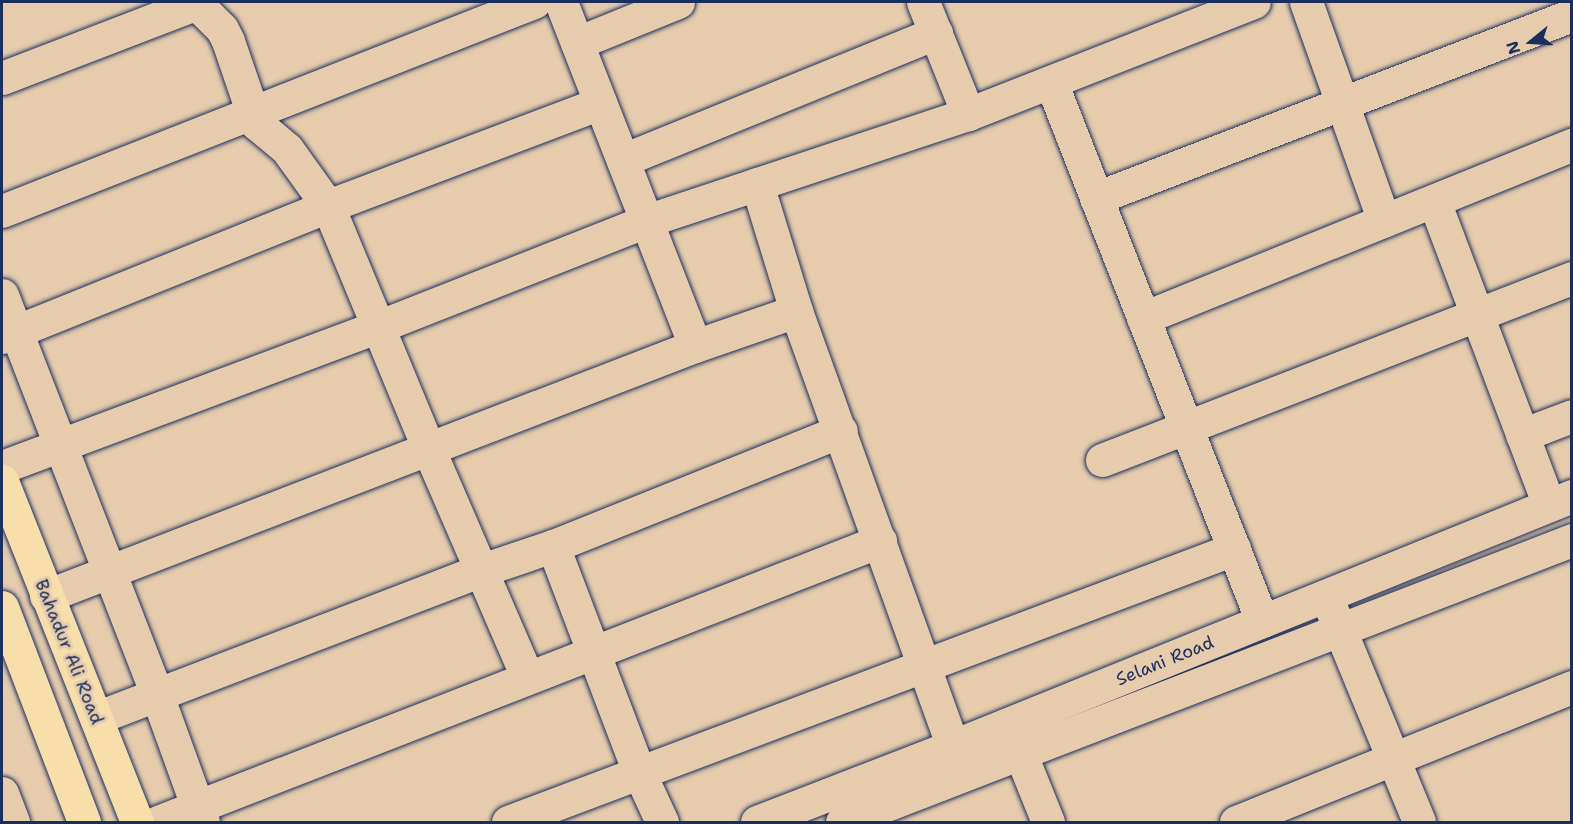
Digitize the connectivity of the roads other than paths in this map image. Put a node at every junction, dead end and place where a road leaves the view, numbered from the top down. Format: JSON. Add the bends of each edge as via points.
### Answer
{"nodes":[{"id":1,"x":196,"y":2,"type":"edge"},
{"id":2,"x":534,"y":2,"type":"edge"},
{"id":3,"x":561,"y":2,"type":"edge"},
{"id":4,"x":678,"y":2,"type":"edge"},
{"id":5,"x":923,"y":2,"type":"edge"},
{"id":6,"x":1254,"y":2,"type":"edge"},
{"id":7,"x":1306,"y":2,"type":"edge"},
{"id":8,"x":1572,"y":15,"type":"edge"},
{"id":9,"x":936,"y":33,"type":"junction"},
{"id":10,"x":577,"y":43,"type":"junction"},
{"id":11,"x":2,"y":78,"type":"edge"},
{"id":12,"x":1051,"y":82,"type":"junction"},
{"id":13,"x":600,"y":103,"type":"junction"},
{"id":14,"x":1342,"y":103,"type":"junction"},
{"id":15,"x":252,"y":114,"type":"junction"},
{"id":16,"x":968,"y":114,"type":"junction"},
{"id":17,"x":1572,"y":145,"type":"edge"},
{"id":18,"x":623,"y":160,"type":"junction"},
{"id":19,"x":757,"y":184,"type":"junction"},
{"id":20,"x":1096,"y":198,"type":"junction"},
{"id":21,"x":1434,"y":201,"type":"junction"},
{"id":22,"x":328,"y":206,"type":"junction"},
{"id":23,"x":2,"y":211,"type":"edge"},
{"id":24,"x":646,"y":221,"type":"junction"},
{"id":25,"x":1384,"y":221,"type":"junction"},
{"id":26,"x":1572,"y":278,"type":"edge"},
{"id":27,"x":2,"y":295,"type":"edge"},
{"id":28,"x":796,"y":310,"type":"junction"},
{"id":29,"x":1477,"y":315,"type":"junction"},
{"id":30,"x":1143,"y":318,"type":"junction"},
{"id":31,"x":380,"y":326,"type":"junction"},
{"id":32,"x":9,"y":335,"type":"edge"},
{"id":33,"x":695,"y":346,"type":"junction"},
{"id":34,"x":1572,"y":416,"type":"edge"},
{"id":35,"x":1187,"y":429,"type":"junction"},
{"id":36,"x":841,"y":431,"type":"junction"},
{"id":37,"x":1522,"y":435,"type":"junction"},
{"id":38,"x":58,"y":446,"type":"junction"},
{"id":39,"x":429,"y":450,"type":"junction"},
{"id":40,"x":1102,"y":460,"type":"dead end"},
{"id":41,"x":2,"y":467,"type":"edge"},
{"id":42,"x":2,"y":481,"type":"edge"},
{"id":43,"x":1560,"y":501,"type":"edge"},
{"id":44,"x":1572,"y":540,"type":"edge"},
{"id":45,"x":880,"y":541,"type":"junction"},
{"id":46,"x":553,"y":546,"type":"junction"},
{"id":47,"x":1234,"y":549,"type":"junction"},
{"id":48,"x":107,"y":570,"type":"junction"},
{"id":49,"x":483,"y":570,"type":"junction"},
{"id":50,"x":1326,"y":595,"type":"junction"},
{"id":51,"x":46,"y":596,"type":"junction"},
{"id":52,"x":2,"y":607,"type":"edge"},
{"id":53,"x":1262,"y":621,"type":"junction"},
{"id":54,"x":1340,"y":628,"type":"junction"},
{"id":55,"x":594,"y":653,"type":"junction"},
{"id":56,"x":924,"y":665,"type":"junction"},
{"id":57,"x":527,"y":677,"type":"junction"},
{"id":58,"x":1572,"y":687,"type":"edge"},
{"id":59,"x":158,"y":694,"type":"junction"},
{"id":60,"x":96,"y":718,"type":"junction"},
{"id":61,"x":1008,"y":724,"type":"junction"},
{"id":62,"x":953,"y":746,"type":"junction"},
{"id":63,"x":1021,"y":755,"type":"junction"},
{"id":64,"x":1393,"y":759,"type":"junction"},
{"id":65,"x":639,"y":772,"type":"junction"},
{"id":66,"x":2,"y":793,"type":"edge"},
{"id":67,"x":201,"y":815,"type":"edge"},
{"id":68,"x":13,"y":822,"type":"edge"},
{"id":69,"x":84,"y":822,"type":"edge"},
{"id":70,"x":137,"y":822,"type":"edge"},
{"id":71,"x":158,"y":822,"type":"edge"},
{"id":72,"x":508,"y":822,"type":"edge"},
{"id":73,"x":662,"y":822,"type":"edge"},
{"id":74,"x":757,"y":822,"type":"edge"},
{"id":75,"x":842,"y":822,"type":"edge"},
{"id":76,"x":1048,"y":822,"type":"edge"},
{"id":77,"x":1236,"y":822,"type":"edge"},
{"id":78,"x":1419,"y":822,"type":"edge"}],
"edges":[{"from":1,"to":11,"type":"street"},
{"from":1,"to":15,"type":"street","via":[[222,29]]},
{"from":2,"to":15,"type":"street"},
{"from":3,"to":10,"type":"street"},
{"from":4,"to":10,"type":"street"},
{"from":5,"to":9,"type":"street"},
{"from":6,"to":12,"type":"street"},
{"from":7,"to":14,"type":"street"},
{"from":8,"to":14,"type":"street"},
{"from":9,"to":16,"type":"street"},
{"from":9,"to":18,"type":"street"},
{"from":10,"to":13,"type":"street"},
{"from":12,"to":16,"type":"street"},
{"from":12,"to":20,"type":"street"},
{"from":13,"to":18,"type":"street"},
{"from":13,"to":22,"type":"street"},
{"from":14,"to":20,"type":"street"},
{"from":14,"to":25,"type":"street"},
{"from":15,"to":22,"type":"street","via":[[263,132],[287,149]]},
{"from":15,"to":23,"type":"street"},
{"from":16,"to":19,"type":"street"},
{"from":17,"to":21,"type":"street"},
{"from":18,"to":24,"type":"street"},
{"from":19,"to":24,"type":"street"},
{"from":19,"to":28,"type":"street"},
{"from":20,"to":30,"type":"street"},
{"from":21,"to":25,"type":"street"},
{"from":21,"to":29,"type":"street"},
{"from":22,"to":31,"type":"street"},
{"from":22,"to":32,"type":"street"},
{"from":24,"to":31,"type":"street"},
{"from":24,"to":33,"type":"street"},
{"from":25,"to":30,"type":"street"},
{"from":26,"to":29,"type":"street"},
{"from":27,"to":32,"type":"street"},
{"from":28,"to":33,"type":"street"},
{"from":28,"to":36,"type":"street"},
{"from":29,"to":35,"type":"street"},
{"from":29,"to":37,"type":"street"},
{"from":30,"to":35,"type":"street"},
{"from":31,"to":38,"type":"street"},
{"from":31,"to":39,"type":"street"},
{"from":32,"to":38,"type":"street"},
{"from":33,"to":39,"type":"street"},
{"from":34,"to":37,"type":"street"},
{"from":35,"to":40,"type":"street"},
{"from":35,"to":47,"type":"street"},
{"from":36,"to":45,"type":"street"},
{"from":36,"to":46,"type":"street"},
{"from":37,"to":43,"type":"street"},
{"from":38,"to":41,"type":"street"},
{"from":38,"to":48,"type":"street"},
{"from":39,"to":48,"type":"street"},
{"from":39,"to":49,"type":"street"},
{"from":42,"to":51,"type":"main road","name":"Bahadur Ali Road"},
{"from":43,"to":50,"type":"street","name":"Selani Road"},
{"from":44,"to":54,"type":"street","name":"Selani Road"},
{"from":45,"to":55,"type":"street"},
{"from":45,"to":56,"type":"street"},
{"from":46,"to":49,"type":"street"},
{"from":46,"to":55,"type":"street"},
{"from":47,"to":53,"type":"street"},
{"from":47,"to":56,"type":"street"},
{"from":48,"to":51,"type":"street"},
{"from":48,"to":59,"type":"street"},
{"from":49,"to":57,"type":"street"},
{"from":49,"to":59,"type":"street"},
{"from":50,"to":53,"type":"street","name":"Selani Road"},
{"from":50,"to":54,"type":"street"},
{"from":51,"to":60,"type":"main road","name":"Bahadur Ali Road"},
{"from":52,"to":69,"type":"main road"},
{"from":53,"to":61,"type":"street","name":"Selani Road"},
{"from":54,"to":63,"type":"street","name":"Selani Road"},
{"from":54,"to":64,"type":"street"},
{"from":55,"to":57,"type":"street"},
{"from":55,"to":65,"type":"street"},
{"from":56,"to":62,"type":"street"},
{"from":56,"to":65,"type":"street"},
{"from":57,"to":67,"type":"street"},
{"from":58,"to":64,"type":"street"},
{"from":59,"to":60,"type":"street"},
{"from":59,"to":67,"type":"street"},
{"from":60,"to":70,"type":"main road","name":"Bahadur Ali Road"},
{"from":61,"to":62,"type":"street","name":"Selani Road"},
{"from":61,"to":63,"type":"street"},
{"from":62,"to":74,"type":"street","name":"Selani Road"},
{"from":63,"to":75,"type":"street","name":"Selani Road"},
{"from":63,"to":76,"type":"street"},
{"from":64,"to":77,"type":"street"},
{"from":64,"to":78,"type":"street"},
{"from":65,"to":72,"type":"street"},
{"from":65,"to":73,"type":"street"},
{"from":66,"to":68,"type":"street"},
{"from":67,"to":71,"type":"street"}]}
